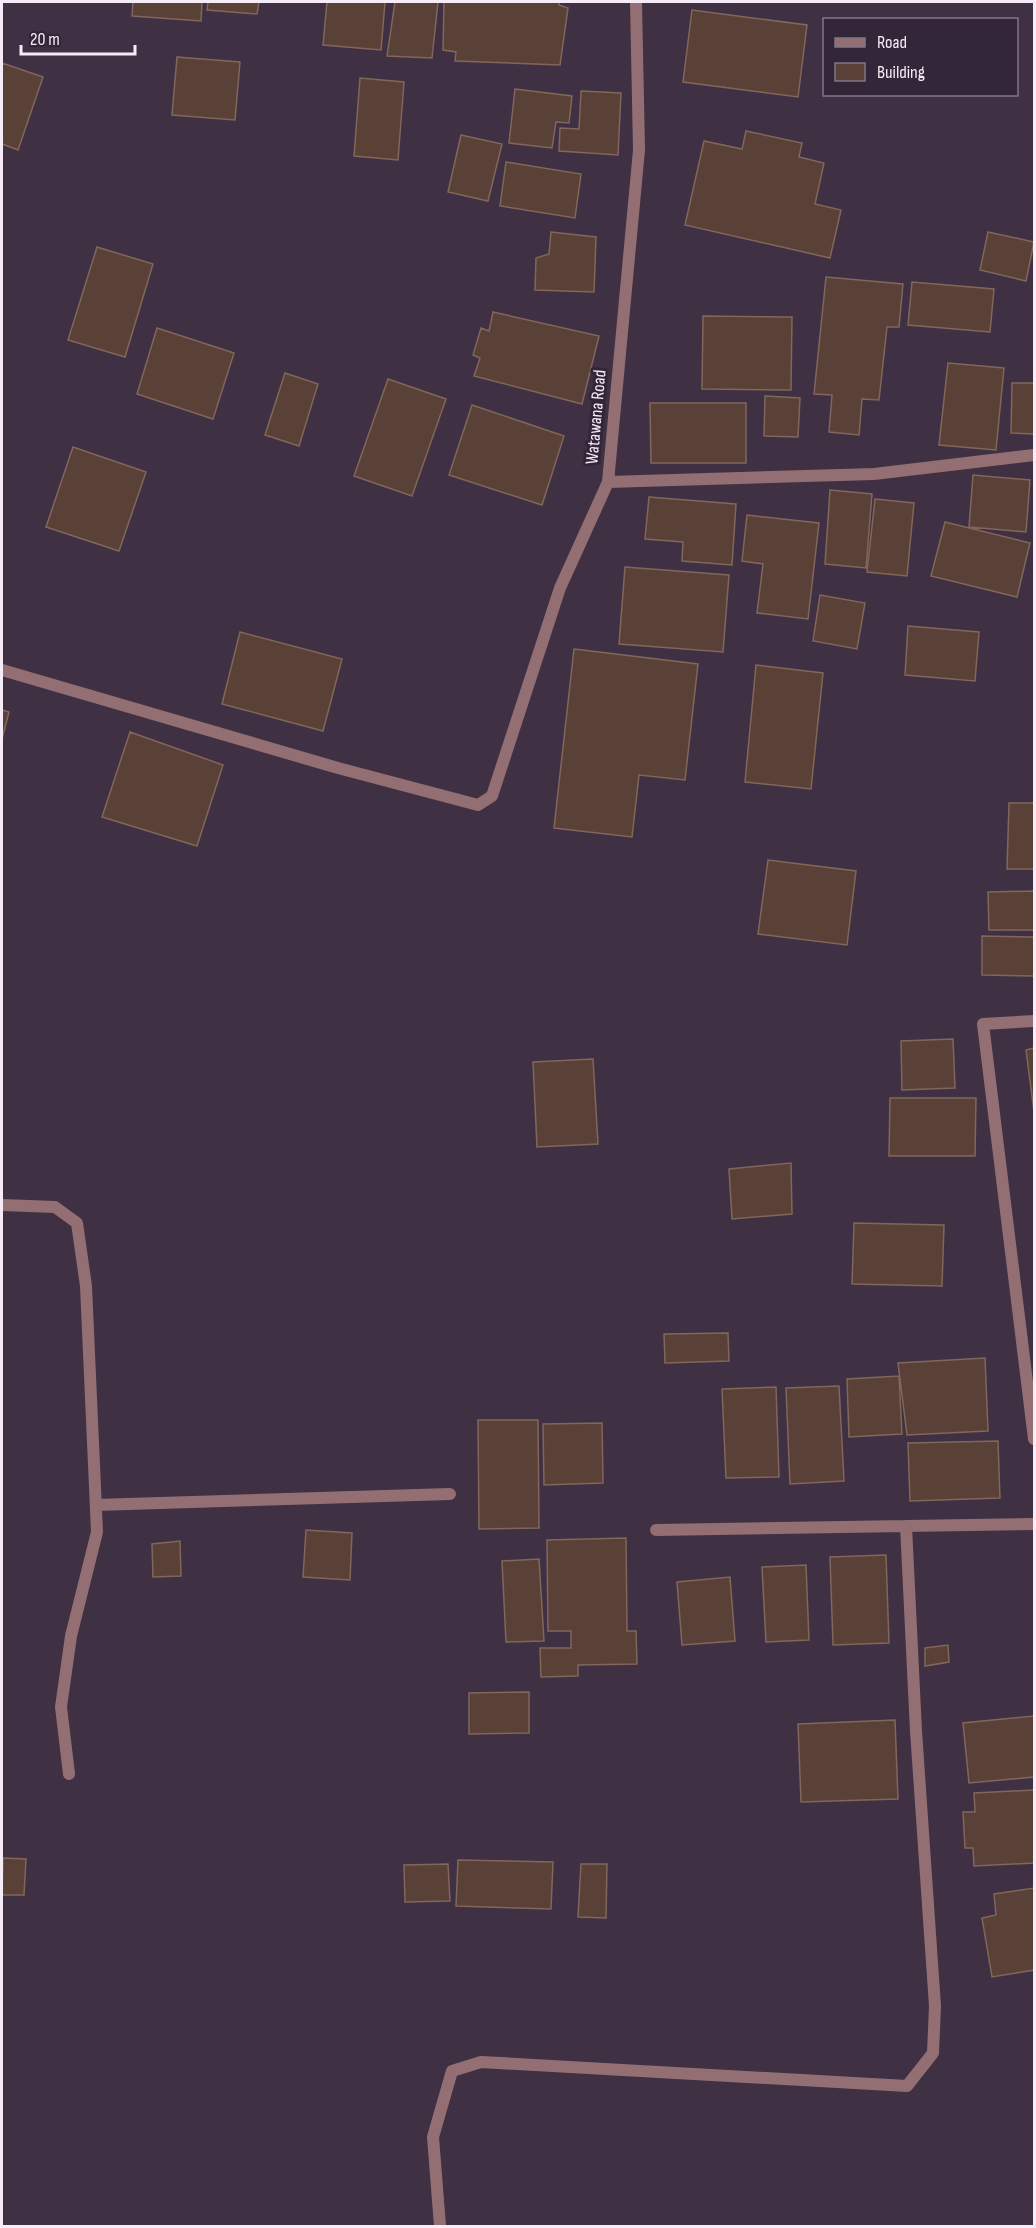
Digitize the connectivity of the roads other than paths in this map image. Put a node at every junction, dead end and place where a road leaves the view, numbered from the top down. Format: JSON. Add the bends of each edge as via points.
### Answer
{"nodes":[{"id":1,"x":636,"y":2,"type":"edge"},
{"id":2,"x":1035,"y":455,"type":"edge"},
{"id":3,"x":608,"y":482,"type":"junction"},
{"id":4,"x":2,"y":670,"type":"edge"},
{"id":5,"x":1035,"y":1021,"type":"edge"},
{"id":6,"x":2,"y":1205,"type":"edge"},
{"id":7,"x":1035,"y":1439,"type":"edge"},
{"id":8,"x":450,"y":1494,"type":"dead end"},
{"id":9,"x":96,"y":1505,"type":"junction"},
{"id":10,"x":1035,"y":1524,"type":"edge"},
{"id":11,"x":906,"y":1526,"type":"junction"},
{"id":12,"x":656,"y":1530,"type":"dead end"},
{"id":13,"x":69,"y":1773,"type":"dead end"},
{"id":14,"x":440,"y":2226,"type":"edge"}],
"edges":[{"from":1,"to":3,"type":"street","name":"Watawana Road","via":[[639,150]]},
{"from":2,"to":3,"type":"street","name":"Watawana Road","via":[[874,474]]},
{"from":3,"to":4,"type":"street","via":[[560,588],[492,796],[478,805]]},
{"from":5,"to":7,"type":"street","via":[[983,1024]]},
{"from":6,"to":9,"type":"street","via":[[55,1207],[77,1223],[86,1286]]},
{"from":8,"to":9,"type":"street"},
{"from":9,"to":13,"type":"street","via":[[97,1532],[71,1636],[61,1707]]},
{"from":10,"to":11,"type":"street"},
{"from":11,"to":12,"type":"street"},
{"from":11,"to":14,"type":"street","via":[[935,2006],[933,2053],[908,2086],[481,2062],[452,2071],[433,2138]]}]}
